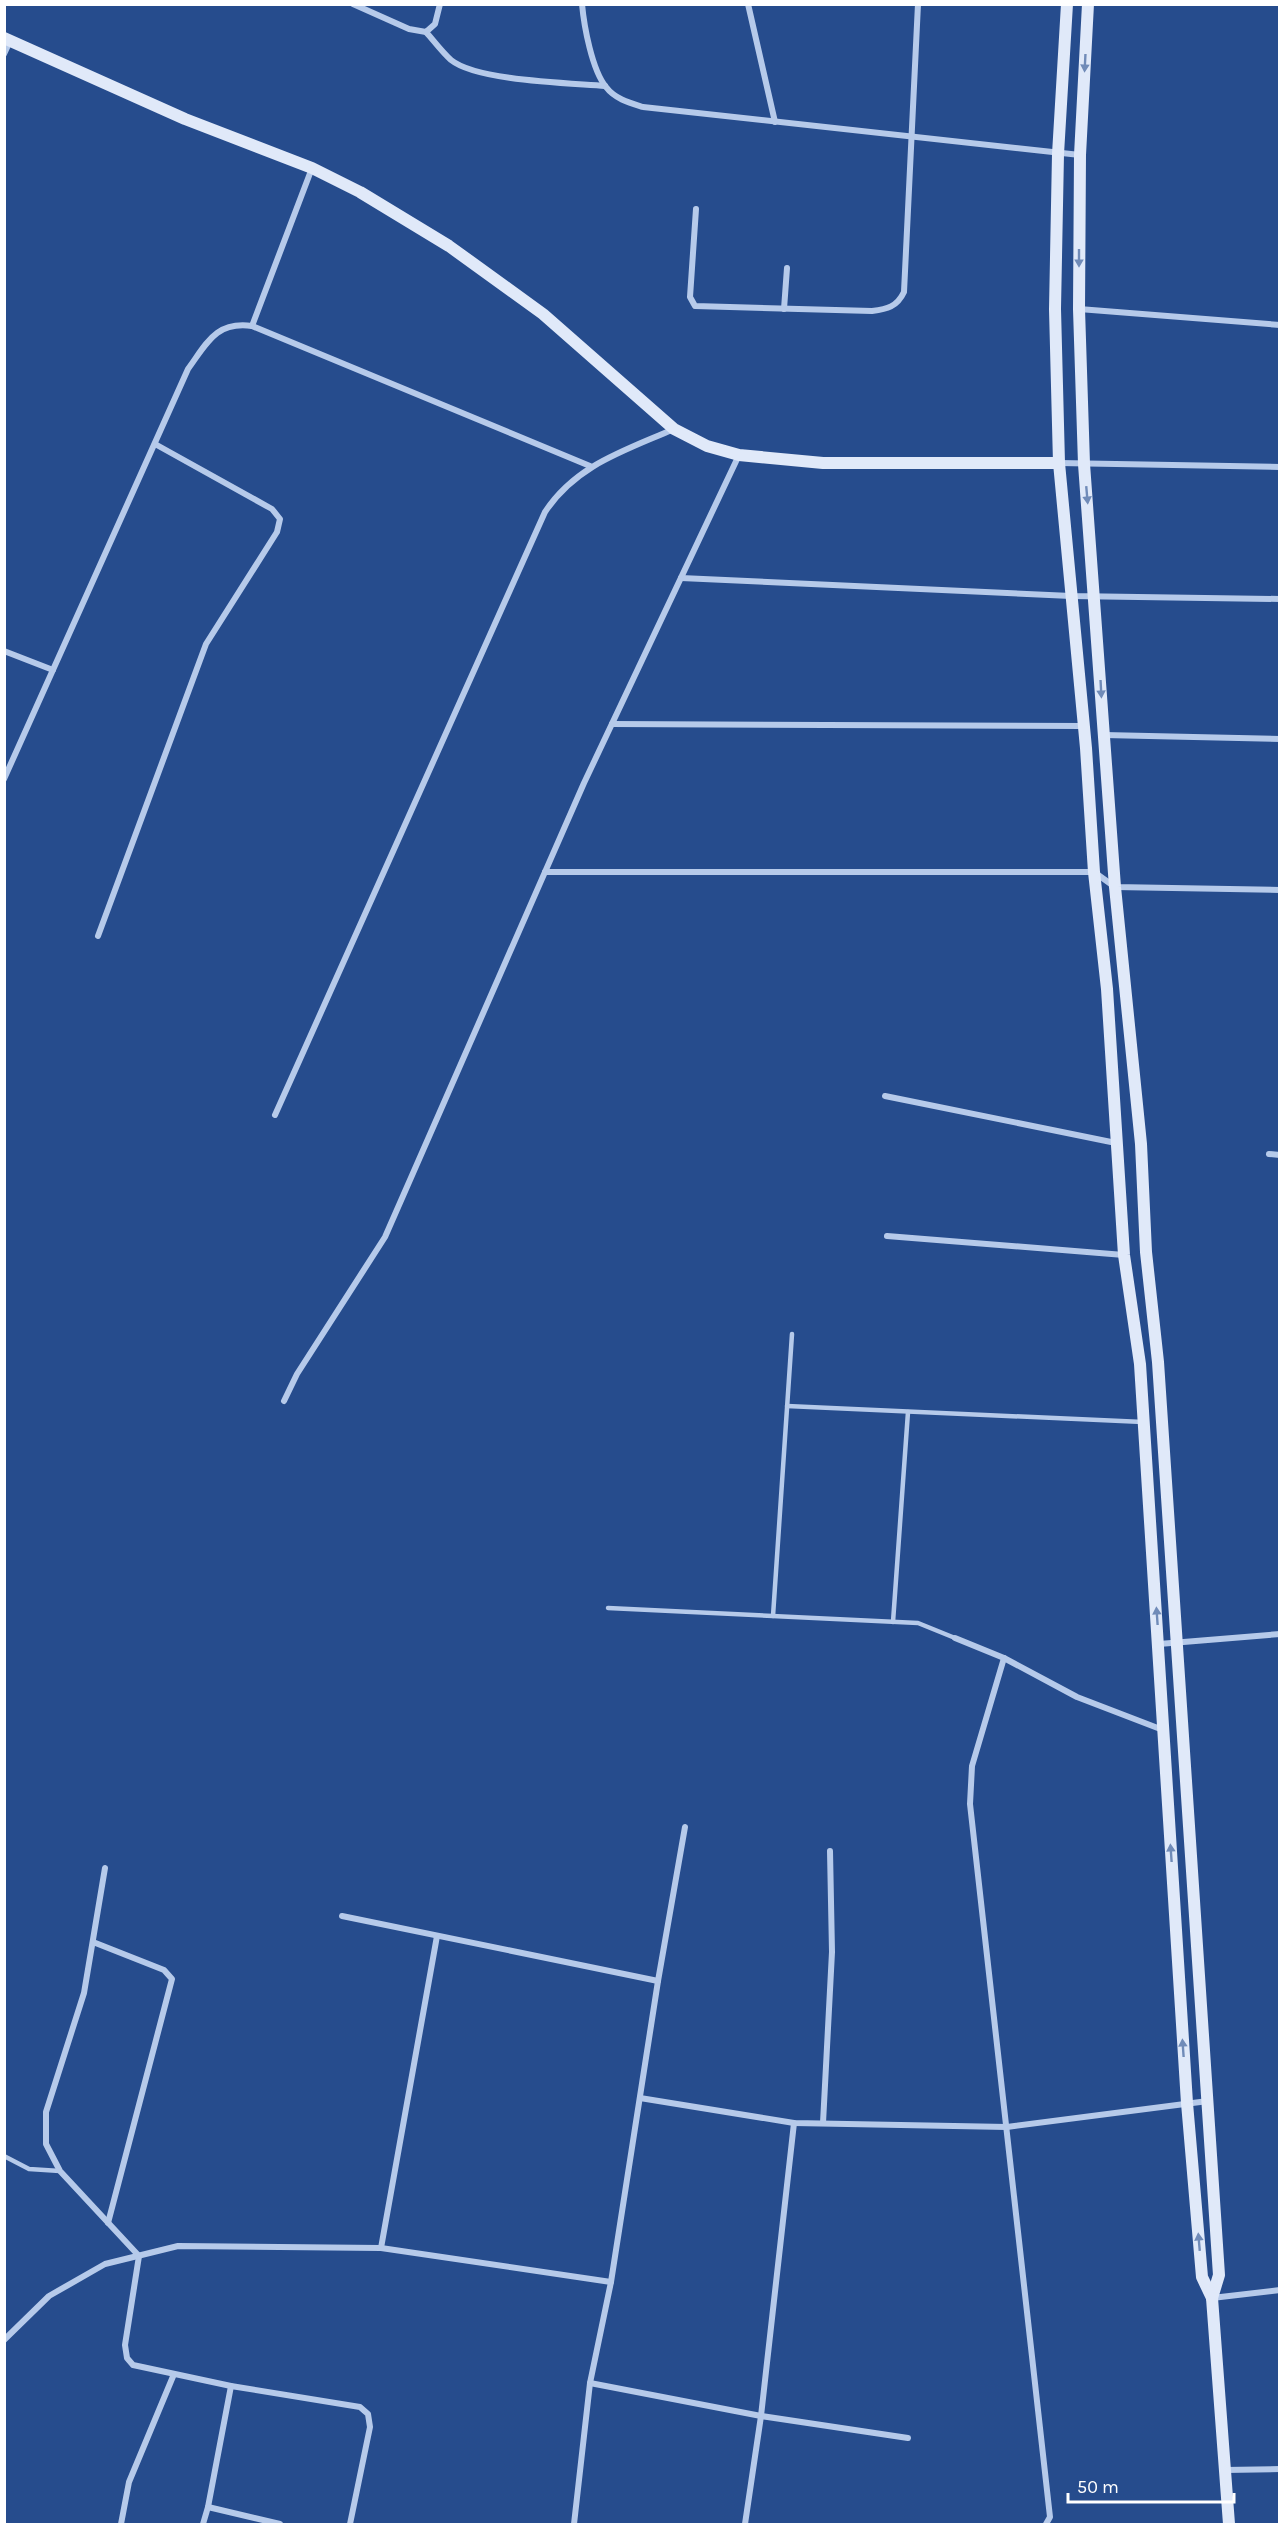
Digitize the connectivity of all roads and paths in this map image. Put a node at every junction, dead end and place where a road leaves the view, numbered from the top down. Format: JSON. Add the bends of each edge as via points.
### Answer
{"nodes":[{"id":1,"x":353,"y":4,"type":"edge"},
{"id":2,"x":440,"y":4,"type":"edge"},
{"id":3,"x":582,"y":4,"type":"edge"},
{"id":4,"x":748,"y":4,"type":"edge"},
{"id":5,"x":918,"y":4,"type":"edge"},
{"id":6,"x":1067,"y":4,"type":"edge"},
{"id":7,"x":1088,"y":4,"type":"edge"},
{"id":8,"x":426,"y":32,"type":"junction"},
{"id":9,"x":7,"y":39,"type":"edge"},
{"id":10,"x":4,"y":54,"type":"edge"},
{"id":11,"x":605,"y":86,"type":"junction"},
{"id":12,"x":775,"y":122,"type":"junction"},
{"id":13,"x":911,"y":136,"type":"junction"},
{"id":14,"x":1058,"y":154,"type":"junction"},
{"id":15,"x":1080,"y":155,"type":"junction"},
{"id":16,"x":312,"y":168,"type":"junction"},
{"id":17,"x":696,"y":209,"type":"dead end"},
{"id":18,"x":787,"y":268,"type":"dead end"},
{"id":19,"x":784,"y":309,"type":"junction"},
{"id":20,"x":1078,"y":309,"type":"junction"},
{"id":21,"x":1280,"y":325,"type":"edge"},
{"id":22,"x":252,"y":326,"type":"junction"},
{"id":23,"x":674,"y":429,"type":"junction"},
{"id":24,"x":154,"y":444,"type":"junction"},
{"id":25,"x":739,"y":455,"type":"junction"},
{"id":26,"x":1059,"y":463,"type":"junction"},
{"id":27,"x":1084,"y":464,"type":"junction"},
{"id":28,"x":590,"y":466,"type":"junction"},
{"id":29,"x":1280,"y":467,"type":"edge"},
{"id":30,"x":681,"y":578,"type":"junction"},
{"id":31,"x":1071,"y":596,"type":"junction"},
{"id":32,"x":1095,"y":596,"type":"junction"},
{"id":33,"x":1280,"y":599,"type":"edge"},
{"id":34,"x":4,"y":651,"type":"edge"},
{"id":35,"x":53,"y":670,"type":"junction"},
{"id":36,"x":612,"y":724,"type":"junction"},
{"id":37,"x":1083,"y":726,"type":"junction"},
{"id":38,"x":1104,"y":735,"type":"junction"},
{"id":39,"x":1280,"y":739,"type":"edge"},
{"id":40,"x":4,"y":779,"type":"edge"},
{"id":41,"x":545,"y":872,"type":"junction"},
{"id":42,"x":1094,"y":872,"type":"junction"},
{"id":43,"x":1115,"y":886,"type":"junction"},
{"id":44,"x":1280,"y":890,"type":"edge"},
{"id":45,"x":98,"y":936,"type":"dead end"},
{"id":46,"x":885,"y":1096,"type":"dead end"},
{"id":47,"x":275,"y":1115,"type":"dead end"},
{"id":48,"x":1118,"y":1144,"type":"junction"},
{"id":49,"x":1269,"y":1154,"type":"dead end"},
{"id":50,"x":1280,"y":1155,"type":"edge"},
{"id":51,"x":887,"y":1236,"type":"dead end"},
{"id":52,"x":1124,"y":1255,"type":"junction"},
{"id":53,"x":792,"y":1334,"type":"dead end"},
{"id":54,"x":284,"y":1401,"type":"dead end"},
{"id":55,"x":787,"y":1406,"type":"junction"},
{"id":56,"x":908,"y":1412,"type":"junction"},
{"id":57,"x":1143,"y":1422,"type":"junction"},
{"id":58,"x":608,"y":1608,"type":"dead end"},
{"id":59,"x":773,"y":1616,"type":"junction"},
{"id":60,"x":893,"y":1622,"type":"junction"},
{"id":61,"x":1280,"y":1634,"type":"edge"},
{"id":62,"x":955,"y":1638,"type":"joint"},
{"id":63,"x":1178,"y":1642,"type":"junction"},
{"id":64,"x":1160,"y":1644,"type":"junction"},
{"id":65,"x":1004,"y":1658,"type":"junction"},
{"id":66,"x":1163,"y":1730,"type":"junction"},
{"id":67,"x":686,"y":1827,"type":"dead end"},
{"id":68,"x":830,"y":1851,"type":"dead end"},
{"id":69,"x":105,"y":1868,"type":"dead end"},
{"id":70,"x":342,"y":1916,"type":"dead end"},
{"id":71,"x":438,"y":1936,"type":"junction"},
{"id":72,"x":93,"y":1941,"type":"junction"},
{"id":73,"x":658,"y":1981,"type":"junction"},
{"id":74,"x":640,"y":2098,"type":"junction"},
{"id":75,"x":1209,"y":2101,"type":"junction"},
{"id":76,"x":1187,"y":2103,"type":"junction"},
{"id":77,"x":794,"y":2123,"type":"junction"},
{"id":78,"x":823,"y":2123,"type":"junction"},
{"id":79,"x":1007,"y":2127,"type":"junction"},
{"id":80,"x":4,"y":2156,"type":"edge"},
{"id":81,"x":60,"y":2171,"type":"junction"},
{"id":82,"x":108,"y":2223,"type":"junction"},
{"id":83,"x":381,"y":2248,"type":"junction"},
{"id":84,"x":139,"y":2256,"type":"junction"},
{"id":85,"x":611,"y":2282,"type":"junction"},
{"id":86,"x":1280,"y":2290,"type":"edge"},
{"id":87,"x":1212,"y":2298,"type":"junction"},
{"id":88,"x":4,"y":2340,"type":"edge"},
{"id":89,"x":174,"y":2374,"type":"junction"},
{"id":90,"x":591,"y":2383,"type":"junction"},
{"id":91,"x":231,"y":2386,"type":"junction"},
{"id":92,"x":761,"y":2416,"type":"junction"},
{"id":93,"x":908,"y":2438,"type":"dead end"},
{"id":94,"x":1280,"y":2469,"type":"edge"},
{"id":95,"x":1224,"y":2470,"type":"junction"},
{"id":96,"x":208,"y":2507,"type":"junction"},
{"id":97,"x":121,"y":2524,"type":"edge"},
{"id":98,"x":203,"y":2524,"type":"edge"},
{"id":99,"x":280,"y":2524,"type":"edge"},
{"id":100,"x":350,"y":2524,"type":"edge"},
{"id":101,"x":574,"y":2524,"type":"edge"},
{"id":102,"x":745,"y":2524,"type":"edge"},
{"id":103,"x":1046,"y":2524,"type":"edge"},
{"id":104,"x":1229,"y":2524,"type":"edge"}],
"edges":[{"from":1,"to":8,"type":"street","via":[[409,29]]},
{"from":2,"to":8,"type":"street","via":[[435,24]]},
{"from":3,"to":11,"type":"street","via":[[585,35]]},
{"from":4,"to":12,"type":"street"},
{"from":5,"to":13,"type":"street"},
{"from":6,"to":14,"type":"street"},
{"from":7,"to":15,"type":"street","one_way":true},
{"from":8,"to":11,"type":"street","via":[[451,60],[468,69]]},
{"from":9,"to":10,"type":"street"},
{"from":9,"to":16,"type":"street","via":[[185,119]]},
{"from":11,"to":12,"type":"street","via":[[621,100],[643,107]]},
{"from":12,"to":13,"type":"street"},
{"from":13,"to":14,"type":"street"},
{"from":13,"to":19,"type":"street","via":[[904,292],[899,303],[872,310]]},
{"from":14,"to":15,"type":"street"},
{"from":14,"to":26,"type":"street","via":[[1055,309]]},
{"from":15,"to":20,"type":"street","one_way":true},
{"from":16,"to":22,"type":"street"},
{"from":16,"to":23,"type":"street","via":[[360,192],[459,253],[543,314]]},
{"from":17,"to":19,"type":"street","via":[[690,297],[694,306]]},
{"from":18,"to":19,"type":"street"},
{"from":20,"to":21,"type":"street"},
{"from":20,"to":27,"type":"street"},
{"from":22,"to":24,"type":"street","via":[[234,323],[213,335],[188,369]]},
{"from":22,"to":28,"type":"street"},
{"from":23,"to":25,"type":"street","via":[[707,446]]},
{"from":23,"to":28,"type":"street"},
{"from":24,"to":35,"type":"street"},
{"from":24,"to":45,"type":"street","via":[[272,509],[280,519],[277,532],[206,645]]},
{"from":25,"to":26,"type":"street","via":[[823,463]]},
{"from":25,"to":30,"type":"street"},
{"from":26,"to":27,"type":"street"},
{"from":26,"to":31,"type":"street"},
{"from":27,"to":29,"type":"street"},
{"from":27,"to":32,"type":"street","one_way":true},
{"from":28,"to":47,"type":"street","via":[[558,492],[545,512]]},
{"from":30,"to":31,"type":"street"},
{"from":30,"to":36,"type":"street"},
{"from":31,"to":32,"type":"street"},
{"from":31,"to":37,"type":"street"},
{"from":32,"to":33,"type":"street"},
{"from":32,"to":38,"type":"street","one_way":true},
{"from":34,"to":35,"type":"street"},
{"from":35,"to":40,"type":"street"},
{"from":36,"to":37,"type":"street"},
{"from":36,"to":41,"type":"street"},
{"from":37,"to":42,"type":"street"},
{"from":38,"to":39,"type":"street"},
{"from":38,"to":43,"type":"street"},
{"from":41,"to":42,"type":"street"},
{"from":41,"to":54,"type":"street","via":[[385,1237],[297,1374]]},
{"from":42,"to":43,"type":"street"},
{"from":42,"to":48,"type":"street"},
{"from":43,"to":44,"type":"street"},
{"from":43,"to":63,"type":"street","via":[[1141,1144],[1146,1252]]},
{"from":46,"to":48,"type":"street"},
{"from":48,"to":52,"type":"street"},
{"from":49,"to":50,"type":"street"},
{"from":51,"to":52,"type":"street"},
{"from":52,"to":57,"type":"street","via":[[1140,1364]]},
{"from":53,"to":55,"type":"lane"},
{"from":55,"to":56,"type":"lane"},
{"from":55,"to":59,"type":"lane"},
{"from":56,"to":57,"type":"lane"},
{"from":56,"to":60,"type":"lane"},
{"from":64,"to":57,"type":"street","one_way":true},
{"from":58,"to":59,"type":"lane"},
{"from":59,"to":60,"type":"lane"},
{"from":60,"to":62,"type":"lane","via":[[918,1623]]},
{"from":61,"to":63,"type":"street"},
{"from":62,"to":65,"type":"street"},
{"from":63,"to":64,"type":"street"},
{"from":63,"to":75,"type":"street","via":[[1192,1894]]},
{"from":64,"to":66,"type":"street"},
{"from":65,"to":66,"type":"street","via":[[1077,1697]]},
{"from":65,"to":79,"type":"street","via":[[972,1766],[970,1804]]},
{"from":76,"to":66,"type":"street","one_way":true},
{"from":67,"to":73,"type":"street"},
{"from":68,"to":78,"type":"street","via":[[832,1952]]},
{"from":69,"to":72,"type":"street"},
{"from":70,"to":71,"type":"street"},
{"from":71,"to":73,"type":"street"},
{"from":71,"to":83,"type":"street"},
{"from":72,"to":81,"type":"street","via":[[84,1993],[46,2112],[46,2144]]},
{"from":72,"to":82,"type":"street","via":[[164,1970],[172,1979]]},
{"from":73,"to":74,"type":"street"},
{"from":74,"to":77,"type":"street"},
{"from":74,"to":85,"type":"street"},
{"from":75,"to":76,"type":"street"},
{"from":75,"to":87,"type":"street","via":[[1219,2275]]},
{"from":76,"to":79,"type":"street"},
{"from":87,"to":76,"type":"street","one_way":true,"via":[[1202,2277]]},
{"from":77,"to":78,"type":"street"},
{"from":77,"to":92,"type":"street"},
{"from":78,"to":79,"type":"street"},
{"from":79,"to":103,"type":"street","via":[[1050,2517]]},
{"from":80,"to":81,"type":"lane","via":[[29,2169]]},
{"from":81,"to":82,"type":"street"},
{"from":82,"to":84,"type":"street"},
{"from":83,"to":84,"type":"street","via":[[178,2246]]},
{"from":83,"to":85,"type":"street"},
{"from":84,"to":88,"type":"street","via":[[105,2264],[49,2296]]},
{"from":84,"to":89,"type":"street","via":[[125,2345],[127,2358],[133,2365]]},
{"from":85,"to":90,"type":"street"},
{"from":86,"to":87,"type":"street"},
{"from":87,"to":95,"type":"street"},
{"from":89,"to":91,"type":"street"},
{"from":89,"to":97,"type":"street","via":[[129,2482]]},
{"from":90,"to":92,"type":"street"},
{"from":90,"to":101,"type":"street"},
{"from":91,"to":96,"type":"street"},
{"from":91,"to":100,"type":"street","via":[[360,2407],[368,2414],[369,2427]]},
{"from":92,"to":93,"type":"street"},
{"from":92,"to":102,"type":"street"},
{"from":94,"to":95,"type":"street"},
{"from":95,"to":104,"type":"street"},
{"from":96,"to":98,"type":"street"},
{"from":96,"to":99,"type":"street"}]}
